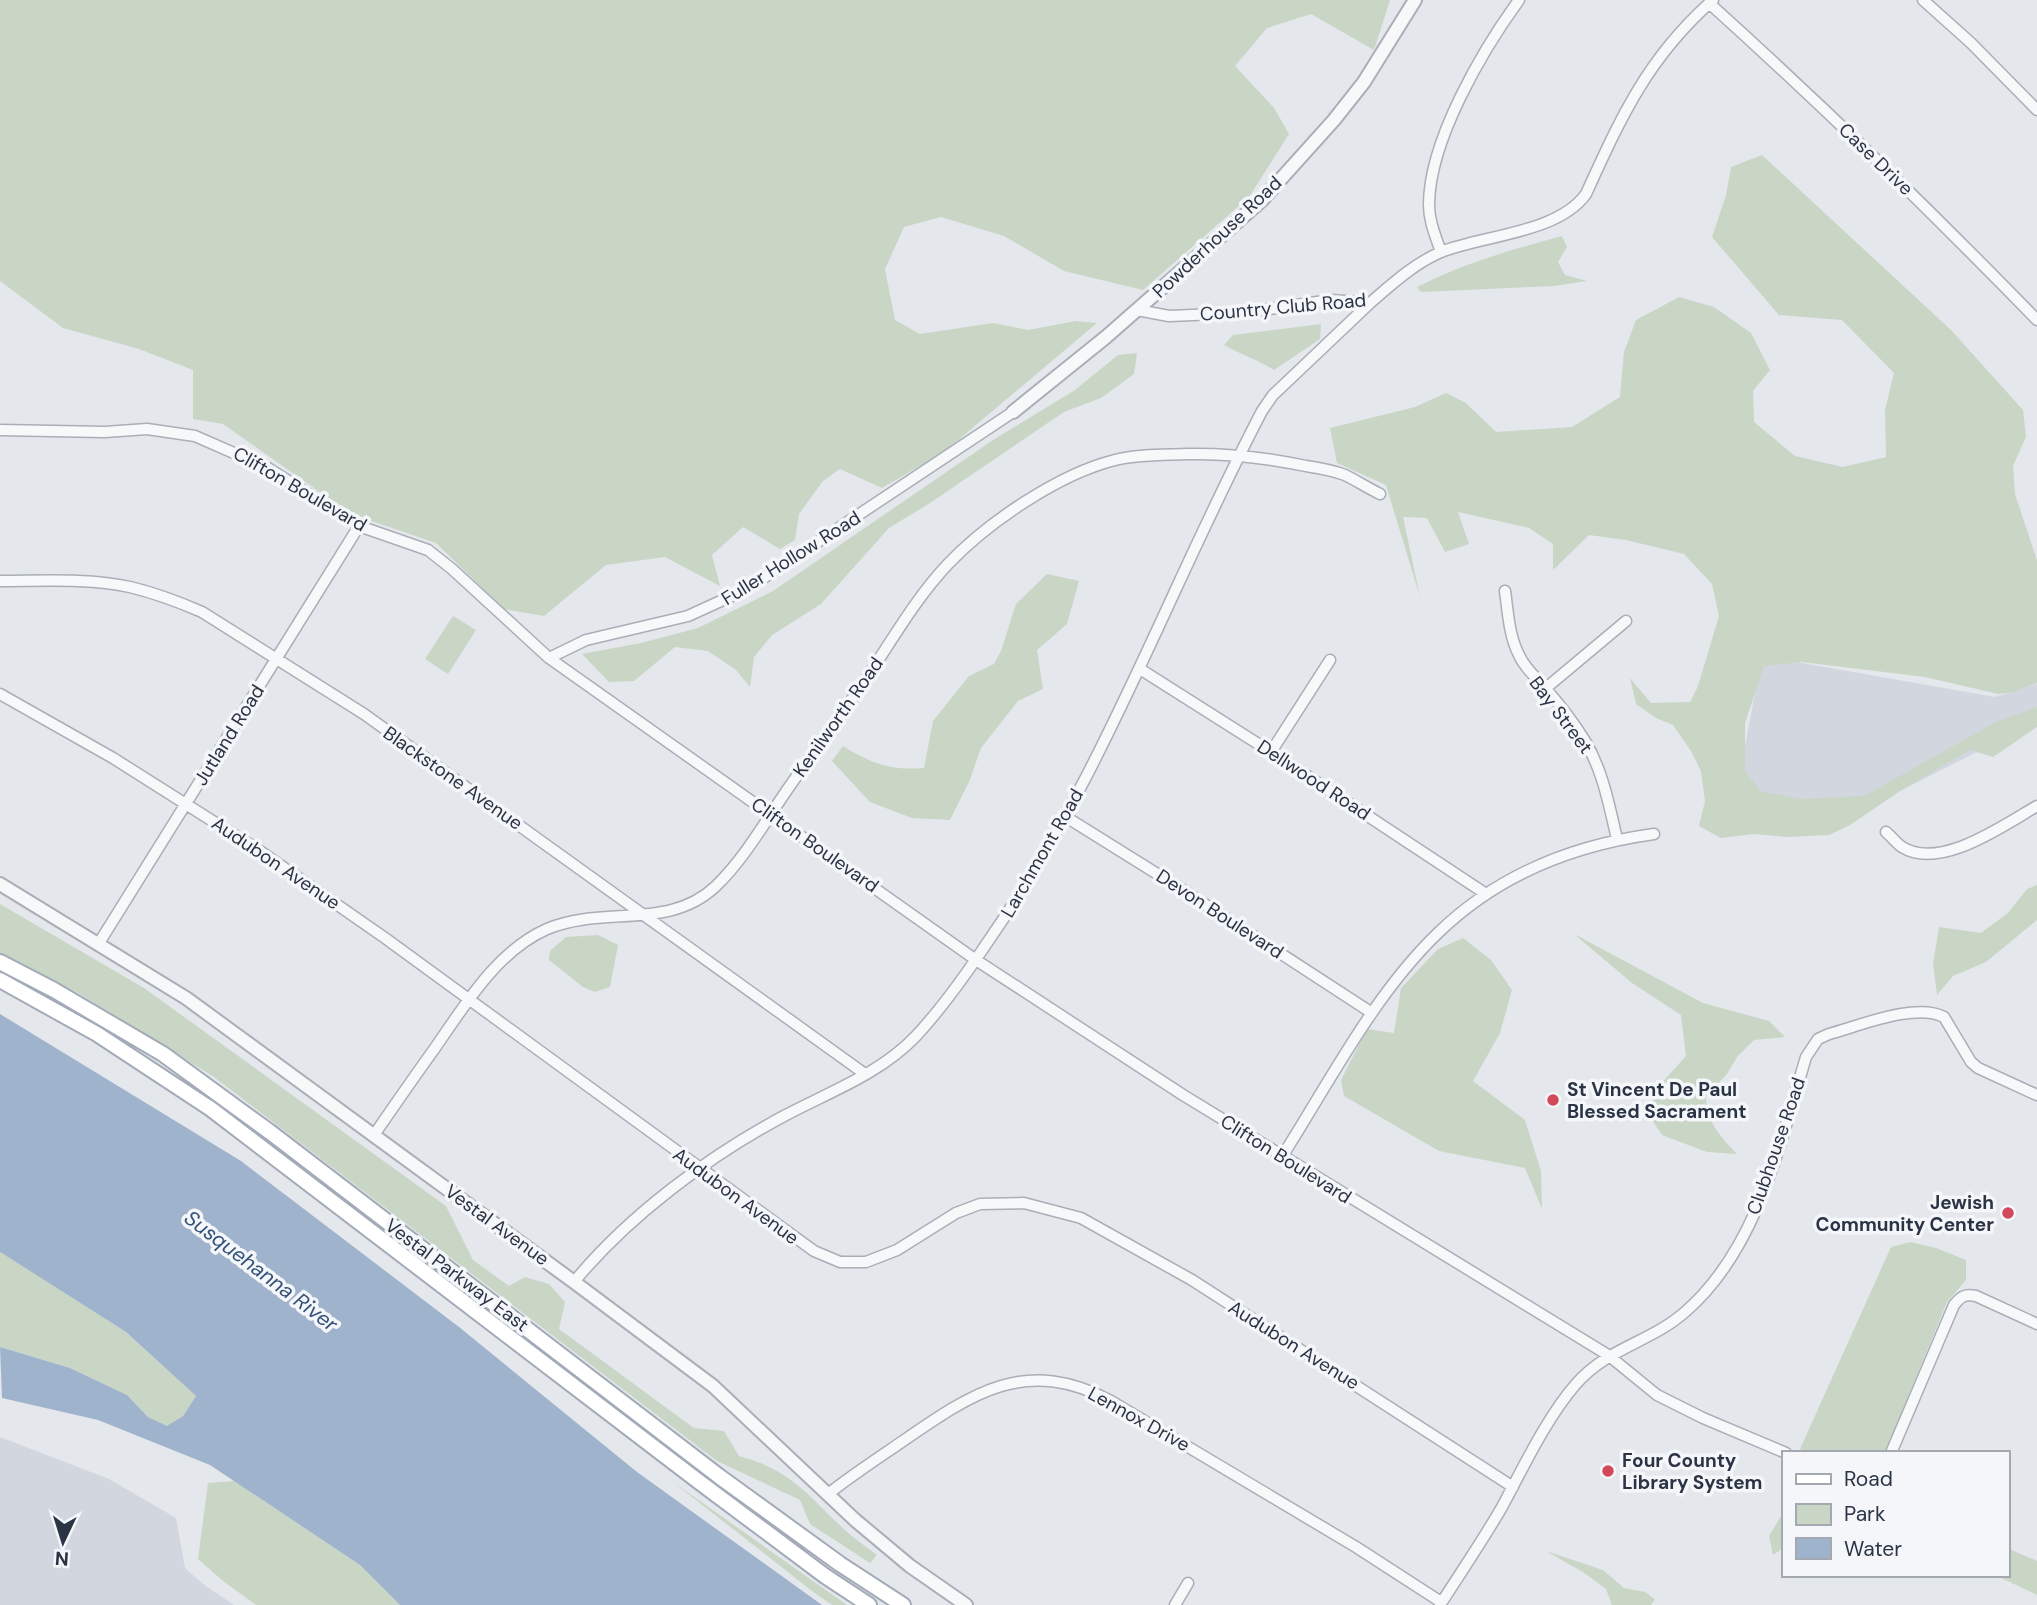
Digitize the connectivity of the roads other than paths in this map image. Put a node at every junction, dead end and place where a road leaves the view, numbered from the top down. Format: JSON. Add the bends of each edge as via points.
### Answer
{"nodes":[{"id":1,"x":1415,"y":0,"type":"edge"},
{"id":2,"x":1519,"y":0,"type":"edge"},
{"id":3,"x":1923,"y":0,"type":"edge"},
{"id":4,"x":1711,"y":1,"type":"edge"},
{"id":5,"x":2037,"y":110,"type":"edge"},
{"id":6,"x":1441,"y":252,"type":"junction"},
{"id":7,"x":1370,"y":303,"type":"junction"},
{"id":8,"x":1137,"y":310,"type":"junction"},
{"id":9,"x":2037,"y":320,"type":"edge"},
{"id":10,"x":1013,"y":412,"type":"joint"},
{"id":11,"x":0,"y":430,"type":"edge"},
{"id":12,"x":1240,"y":455,"type":"junction"},
{"id":13,"x":1380,"y":494,"type":"dead end"},
{"id":14,"x":359,"y":526,"type":"junction"},
{"id":15,"x":0,"y":581,"type":"edge"},
{"id":16,"x":1505,"y":591,"type":"dead end"},
{"id":17,"x":1626,"y":621,"type":"dead end"},
{"id":18,"x":549,"y":658,"type":"junction"},
{"id":19,"x":276,"y":660,"type":"junction"},
{"id":20,"x":1330,"y":660,"type":"dead end"},
{"id":21,"x":1140,"y":669,"type":"junction"},
{"id":22,"x":1546,"y":688,"type":"junction"},
{"id":23,"x":0,"y":694,"type":"edge"},
{"id":24,"x":1271,"y":752,"type":"junction"},
{"id":25,"x":186,"y":803,"type":"junction"},
{"id":26,"x":2037,"y":806,"type":"edge"},
{"id":27,"x":771,"y":814,"type":"junction"},
{"id":28,"x":1066,"y":817,"type":"junction"},
{"id":29,"x":1886,"y":832,"type":"dead end"},
{"id":30,"x":1654,"y":834,"type":"dead end"},
{"id":31,"x":1617,"y":839,"type":"junction"},
{"id":32,"x":0,"y":884,"type":"edge"},
{"id":33,"x":1486,"y":894,"type":"junction"},
{"id":34,"x":642,"y":915,"type":"junction"},
{"id":35,"x":99,"y":943,"type":"junction"},
{"id":36,"x":976,"y":960,"type":"junction"},
{"id":37,"x":0,"y":962,"type":"edge"},
{"id":38,"x":0,"y":980,"type":"edge"},
{"id":39,"x":469,"y":999,"type":"junction"},
{"id":40,"x":1372,"y":1013,"type":"junction"},
{"id":41,"x":865,"y":1074,"type":"junction"},
{"id":42,"x":2037,"y":1095,"type":"edge"},
{"id":43,"x":374,"y":1135,"type":"junction"},
{"id":44,"x":1283,"y":1155,"type":"junction"},
{"id":45,"x":698,"y":1169,"type":"junction"},
{"id":46,"x":574,"y":1282,"type":"junction"},
{"id":47,"x":2037,"y":1324,"type":"edge"},
{"id":48,"x":1608,"y":1355,"type":"junction"},
{"id":49,"x":1782,"y":1451,"type":"edge"},
{"id":50,"x":1892,"y":1451,"type":"edge"},
{"id":51,"x":1513,"y":1487,"type":"junction"},
{"id":52,"x":828,"y":1494,"type":"junction"},
{"id":53,"x":1188,"y":1583,"type":"dead end"},
{"id":54,"x":1441,"y":1604,"type":"edge"},
{"id":55,"x":869,"y":1605,"type":"edge"},
{"id":56,"x":903,"y":1605,"type":"edge"},
{"id":57,"x":966,"y":1605,"type":"edge"},
{"id":58,"x":1175,"y":1605,"type":"edge"}],
"edges":[{"from":1,"to":8,"type":"street","name":"Powderhouse Road","via":[[1364,82],[1278,183]]},
{"from":2,"to":6,"type":"street","via":[[1482,56],[1454,111],[1435,166],[1429,207]]},
{"from":3,"to":5,"type":"street"},
{"from":4,"to":6,"type":"street","name":"Country Club Road","via":[[1683,27],[1641,82],[1579,203],[1550,221]]},
{"from":4,"to":9,"type":"street","name":"Case Drive"},
{"from":6,"to":7,"type":"street","name":"Country Club Road"},
{"from":7,"to":8,"type":"street","name":"Country Club Road","via":[[1331,300],[1249,312],[1169,316]]},
{"from":7,"to":12,"type":"street","name":"Larchmont Road","via":[[1273,395]]},
{"from":8,"to":10,"type":"street","name":"Powderhouse Road"},
{"from":10,"to":18,"type":"street","name":"Fuller Hollow Road","via":[[747,589],[688,617],[586,640]]},
{"from":11,"to":14,"type":"street","name":"Clifton Boulevard","via":[[147,429],[195,436],[268,468]]},
{"from":12,"to":13,"type":"street","name":"Kenilworth Road","via":[[1332,471]]},
{"from":12,"to":21,"type":"street","name":"Larchmont Road"},
{"from":12,"to":27,"type":"street","name":"Kenilworth Road","via":[[1119,459],[1053,486],[989,526],[916,604]]},
{"from":14,"to":18,"type":"street","name":"Clifton Boulevard","via":[[428,550]]},
{"from":14,"to":19,"type":"street","name":"Jutland Road"},
{"from":15,"to":19,"type":"street","name":"Blackstone Avenue","via":[[92,582],[141,590],[202,612]]},
{"from":16,"to":22,"type":"street","name":"Bay Street","via":[[1519,655]]},
{"from":17,"to":22,"type":"street"},
{"from":18,"to":27,"type":"street","name":"Clifton Boulevard"},
{"from":19,"to":25,"type":"street","name":"Jutland Road"},
{"from":19,"to":34,"type":"street","name":"Blackstone Avenue","via":[[364,714]]},
{"from":20,"to":24,"type":"street"},
{"from":21,"to":24,"type":"street","name":"Dellwood Road"},
{"from":21,"to":28,"type":"street","name":"Larchmont Road"},
{"from":22,"to":31,"type":"street","name":"Bay Street","via":[[1594,758]]},
{"from":23,"to":25,"type":"street","name":"Audubon Avenue"},
{"from":24,"to":33,"type":"street","name":"Dellwood Road"},
{"from":25,"to":35,"type":"street","name":"Jutland Road"},
{"from":25,"to":39,"type":"street","name":"Audubon Avenue"},
{"from":26,"to":29,"type":"street","via":[[1961,848],[1939,853],[1903,847]]},
{"from":27,"to":34,"type":"street","name":"Kenilworth Road","via":[[707,893],[677,910]]},
{"from":27,"to":36,"type":"street","name":"Clifton Boulevard"},
{"from":28,"to":36,"type":"street","name":"Larchmont Road","via":[[1027,886]]},
{"from":28,"to":40,"type":"street","name":"Devon Boulevard"},
{"from":30,"to":31,"type":"street"},
{"from":31,"to":33,"type":"street","via":[[1562,855]]},
{"from":32,"to":35,"type":"street","name":"Vestal Avenue"},
{"from":33,"to":40,"type":"street","via":[[1439,932]]},
{"from":34,"to":39,"type":"street","name":"Kenilworth Road","via":[[584,918],[534,936],[505,959]]},
{"from":34,"to":41,"type":"street","name":"Blackstone Avenue"},
{"from":35,"to":43,"type":"street","name":"Vestal Avenue","via":[[186,998]]},
{"from":36,"to":41,"type":"street","name":"Larchmont Road","via":[[915,1037]]},
{"from":36,"to":44,"type":"street","name":"Clifton Boulevard"},
{"from":37,"to":56,"type":"main road","name":"Vestal Parkway East","via":[[173,1062],[720,1477]]},
{"from":38,"to":55,"type":"main road","name":"Vestal Parkway East","via":[[97,1034],[211,1109],[698,1481]]},
{"from":39,"to":43,"type":"street","name":"Kenilworth Road"},
{"from":39,"to":45,"type":"street","name":"Audubon Avenue"},
{"from":40,"to":44,"type":"street"},
{"from":41,"to":45,"type":"street","name":"Larchmont Road","via":[[783,1116]]},
{"from":42,"to":48,"type":"street","name":"Clubhouse Road","via":[[1970,1062],[1944,1017],[1937,1014],[1903,1014],[1818,1039],[1806,1057],[1762,1196],[1723,1268],[1670,1324]]},
{"from":43,"to":46,"type":"street","name":"Vestal Avenue"},
{"from":44,"to":48,"type":"street","name":"Clifton Boulevard"},
{"from":45,"to":46,"type":"street","name":"Larchmont Road","via":[[654,1203]]},
{"from":45,"to":51,"type":"street","name":"Audubon Avenue","via":[[814,1251],[839,1262],[878,1259],[957,1213],[980,1205],[1024,1203],[1081,1218],[1192,1280]]},
{"from":46,"to":52,"type":"street","name":"Vestal Avenue","via":[[713,1386]]},
{"from":47,"to":50,"type":"street","via":[[1976,1296],[1959,1299]]},
{"from":48,"to":49,"type":"street","name":"Clifton Boulevard","via":[[1657,1395]]},
{"from":48,"to":51,"type":"street","name":"Clubhouse Road","via":[[1589,1369],[1560,1405]]},
{"from":51,"to":54,"type":"street","name":"Clubhouse Road"},
{"from":52,"to":54,"type":"street","name":"Lennox Drive","via":[[971,1397],[1023,1381],[1057,1381],[1123,1407],[1356,1547]]},
{"from":52,"to":57,"type":"street","name":"Vestal Avenue","via":[[882,1543]]},
{"from":53,"to":58,"type":"street"}]}
